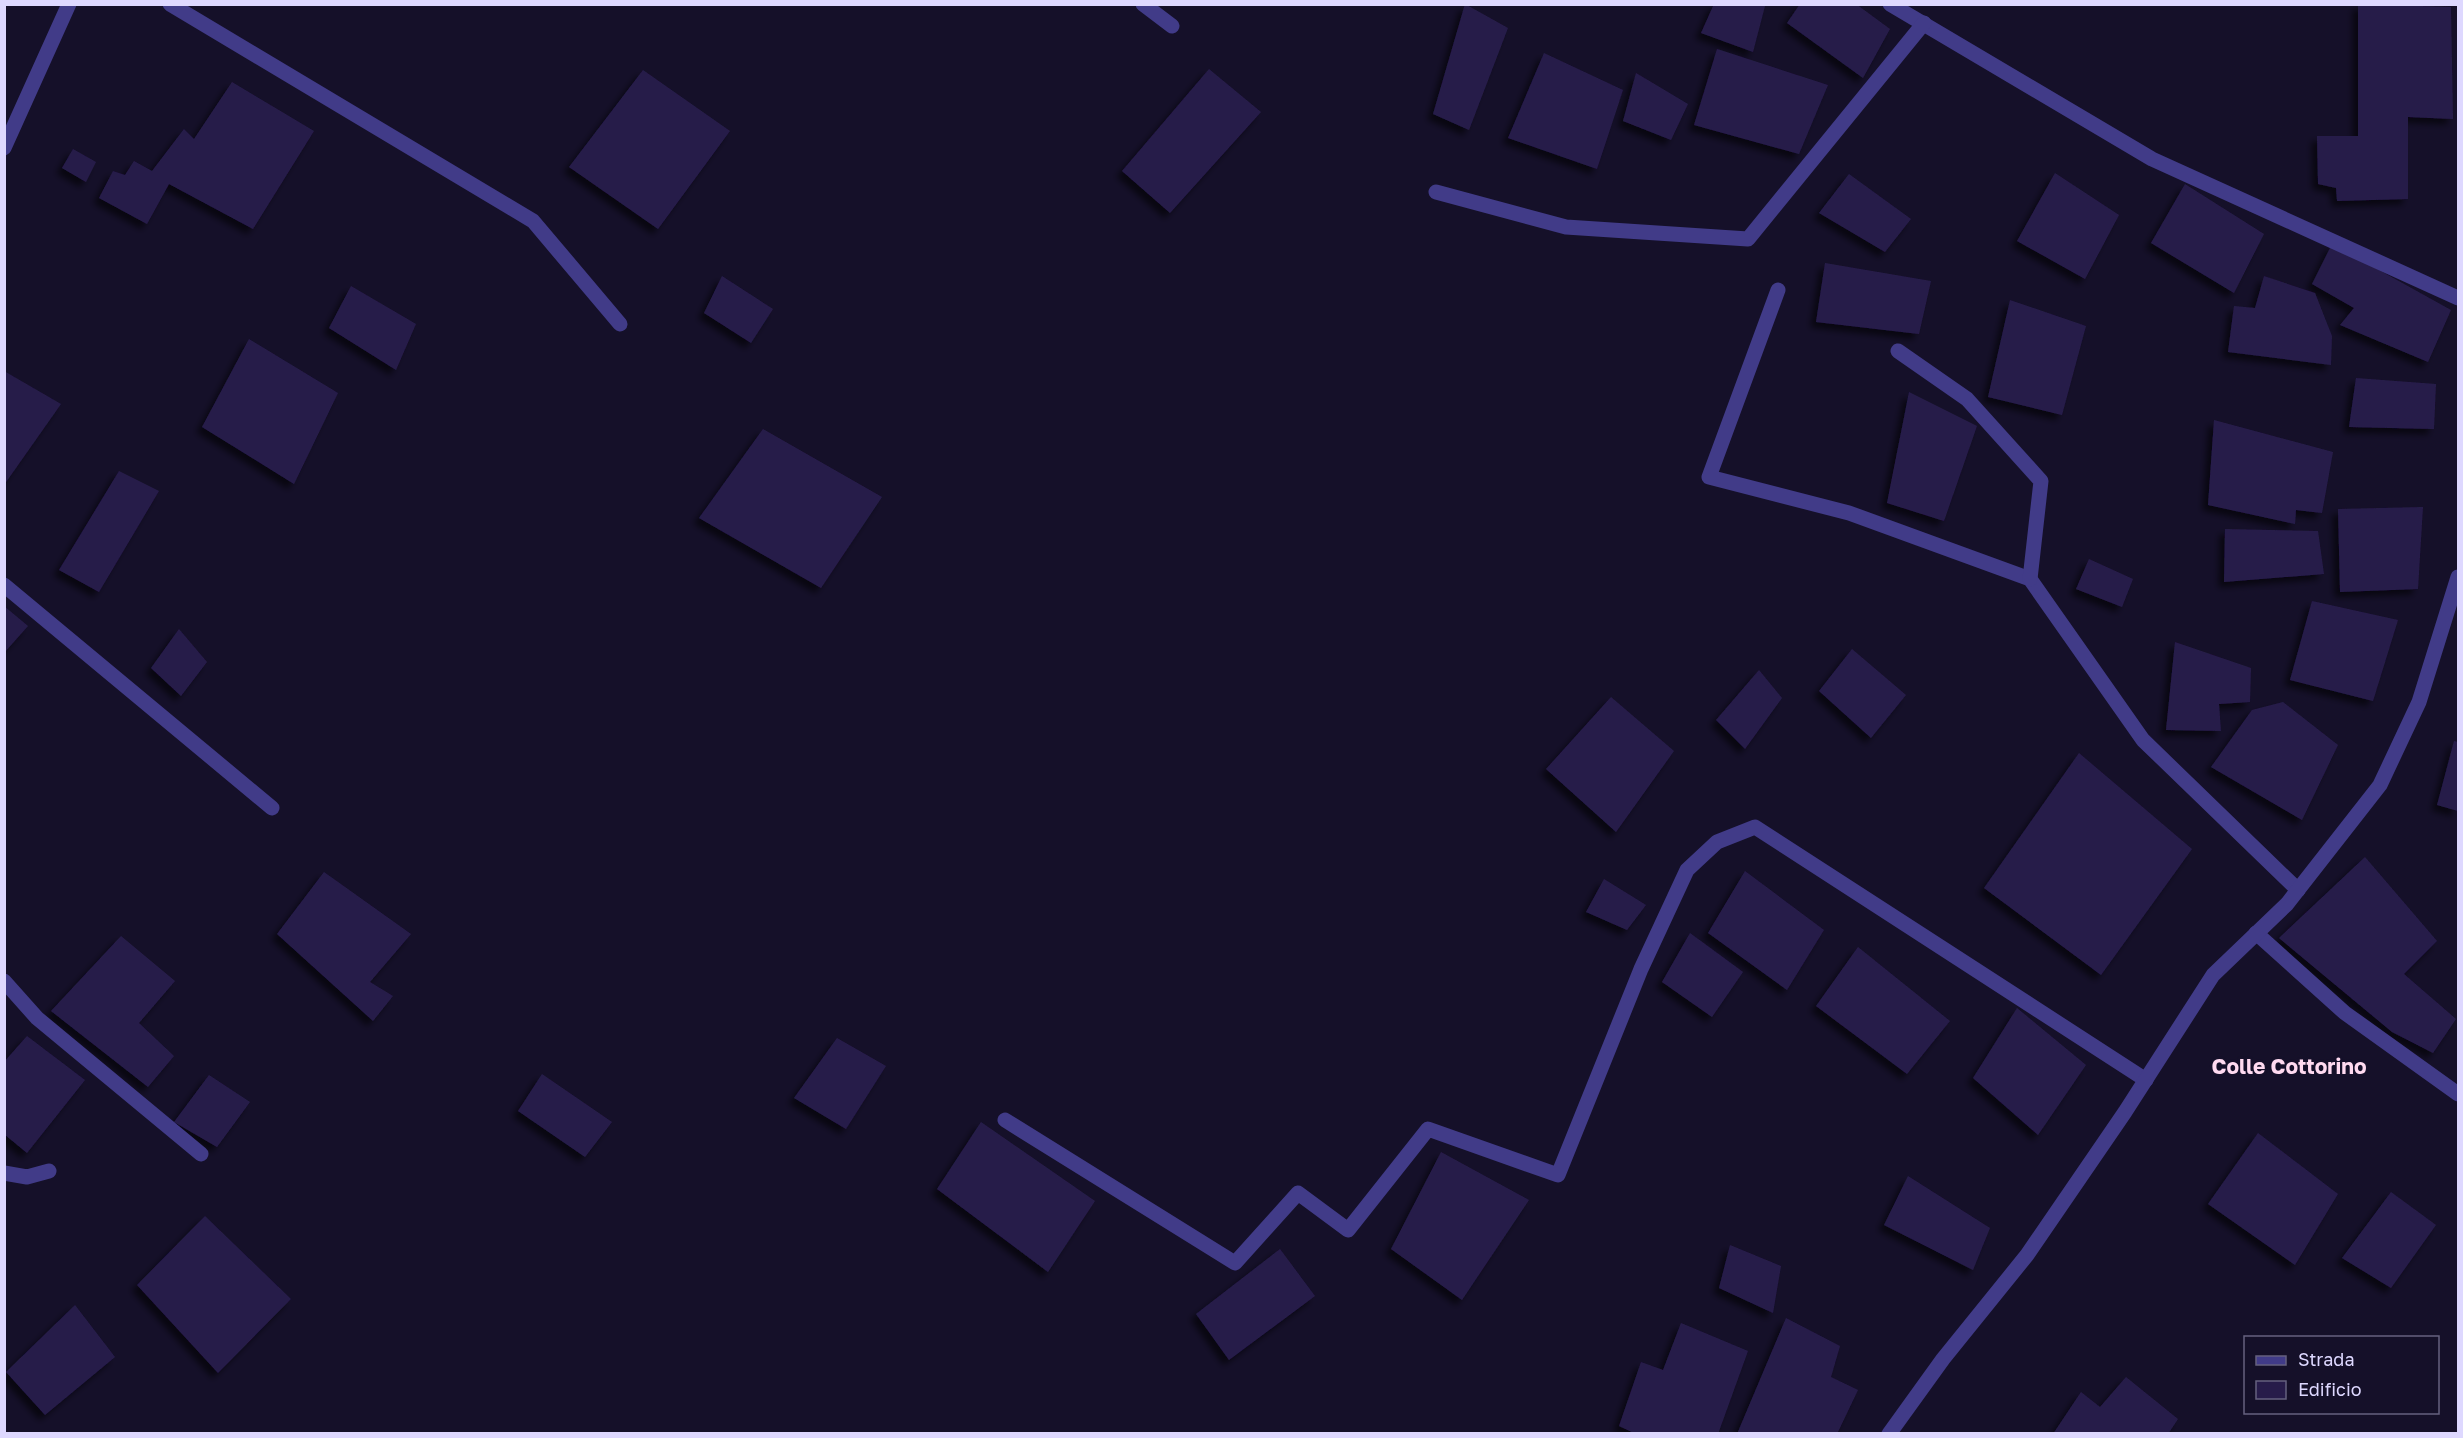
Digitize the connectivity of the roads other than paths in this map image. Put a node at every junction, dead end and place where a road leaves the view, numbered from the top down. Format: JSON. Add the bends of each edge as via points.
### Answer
{"nodes":[{"id":1,"x":69,"y":4,"type":"edge"},
{"id":2,"x":170,"y":4,"type":"edge"},
{"id":3,"x":1143,"y":4,"type":"edge"},
{"id":4,"x":1890,"y":4,"type":"edge"},
{"id":5,"x":1924,"y":23,"type":"junction"},
{"id":6,"x":1172,"y":26,"type":"dead end"},
{"id":7,"x":4,"y":148,"type":"edge"},
{"id":8,"x":1436,"y":192,"type":"dead end"},
{"id":9,"x":1778,"y":290,"type":"dead end"},
{"id":10,"x":2458,"y":298,"type":"edge"},
{"id":11,"x":620,"y":324,"type":"dead end"},
{"id":12,"x":1898,"y":351,"type":"dead end"},
{"id":13,"x":2458,"y":577,"type":"edge"},
{"id":14,"x":2030,"y":579,"type":"junction"},
{"id":15,"x":4,"y":585,"type":"edge"},
{"id":16,"x":272,"y":808,"type":"dead end"},
{"id":17,"x":2298,"y":890,"type":"junction"},
{"id":18,"x":2256,"y":933,"type":"junction"},
{"id":19,"x":4,"y":981,"type":"edge"},
{"id":20,"x":2145,"y":1080,"type":"junction"},
{"id":21,"x":2458,"y":1094,"type":"edge"},
{"id":22,"x":1005,"y":1119,"type":"dead end"},
{"id":23,"x":201,"y":1154,"type":"dead end"},
{"id":24,"x":49,"y":1171,"type":"dead end"},
{"id":25,"x":4,"y":1173,"type":"edge"},
{"id":26,"x":1889,"y":1434,"type":"edge"}],
"edges":[{"from":1,"to":7,"type":"street"},
{"from":2,"to":11,"type":"street","via":[[533,221]]},
{"from":3,"to":6,"type":"street"},
{"from":4,"to":5,"type":"street"},
{"from":5,"to":8,"type":"street","via":[[1748,239],[1566,228]]},
{"from":5,"to":10,"type":"street","via":[[2152,159]]},
{"from":9,"to":14,"type":"street","via":[[1709,477],[1849,513]]},
{"from":12,"to":14,"type":"street","via":[[1967,399],[2041,482]]},
{"from":13,"to":17,"type":"street","via":[[2419,702],[2380,785]]},
{"from":14,"to":17,"type":"street","via":[[2143,740]]},
{"from":15,"to":16,"type":"street"},
{"from":17,"to":18,"type":"street"},
{"from":18,"to":20,"type":"street","via":[[2212,975]]},
{"from":18,"to":21,"type":"street","via":[[2345,1013]]},
{"from":19,"to":23,"type":"street","via":[[37,1018]]},
{"from":20,"to":22,"type":"street","via":[[1755,827],[1717,842],[1687,870],[1641,969],[1558,1175],[1428,1129],[1347,1230],[1298,1193],[1235,1263]]},
{"from":20,"to":26,"type":"street","via":[[2027,1255],[1943,1359]]},
{"from":24,"to":25,"type":"street","via":[[27,1177]]}]}
